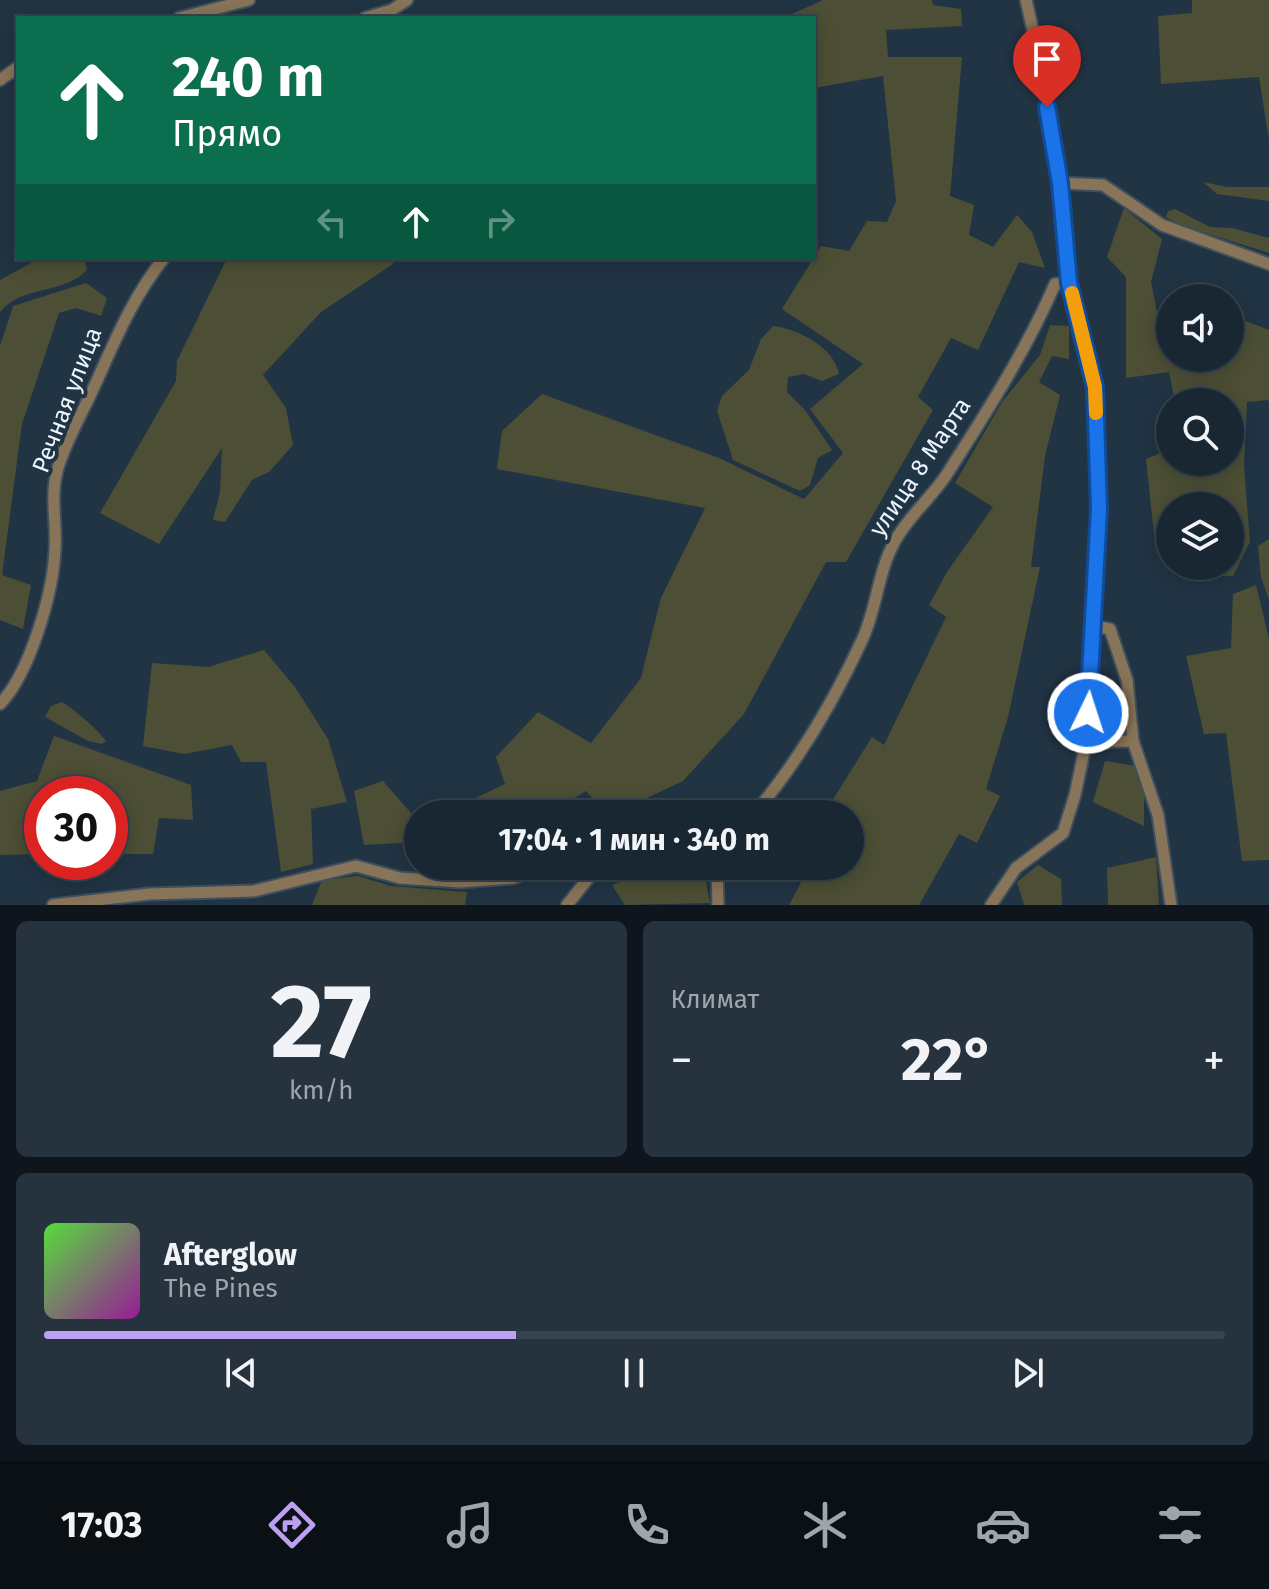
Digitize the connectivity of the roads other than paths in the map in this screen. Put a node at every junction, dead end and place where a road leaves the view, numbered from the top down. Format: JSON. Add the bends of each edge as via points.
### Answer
{"nodes":[{"id":1,"x":249,"y":0,"type":"edge"},
{"id":2,"x":407,"y":0,"type":"edge"},
{"id":3,"x":1026,"y":0,"type":"edge"},
{"id":4,"x":187,"y":16,"type":"edge"},
{"id":5,"x":372,"y":16,"type":"edge"},
{"id":6,"x":1060,"y":183,"type":"junction"},
{"id":7,"x":163,"y":260,"type":"edge"},
{"id":8,"x":1269,"y":264,"type":"edge"},
{"id":9,"x":1069,"y":283,"type":"junction"},
{"id":10,"x":1094,"y":626,"type":"junction"},
{"id":11,"x":0,"y":704,"type":"edge"},
{"id":12,"x":1133,"y":741,"type":"junction"},
{"id":13,"x":1086,"y":742,"type":"junction"},
{"id":14,"x":764,"y":800,"type":"edge"},
{"id":15,"x":404,"y":878,"type":"edge"},
{"id":16,"x":430,"y":880,"type":"edge"},
{"id":17,"x":486,"y":880,"type":"edge"},
{"id":18,"x":587,"y":880,"type":"edge"},
{"id":19,"x":717,"y":880,"type":"edge"},
{"id":20,"x":53,"y":905,"type":"edge"},
{"id":21,"x":567,"y":905,"type":"edge"},
{"id":22,"x":718,"y":905,"type":"edge"},
{"id":23,"x":991,"y":905,"type":"edge"},
{"id":24,"x":1171,"y":905,"type":"edge"}],
"edges":[{"from":1,"to":4,"type":"street"},
{"from":2,"to":5,"type":"street"},
{"from":3,"to":6,"type":"street"},
{"from":6,"to":8,"type":"street","via":[[1103,185],[1162,225]]},
{"from":6,"to":9,"type":"street"},
{"from":7,"to":11,"type":"street","name":"Речная улица","via":[[121,323],[57,472],[55,550],[46,599],[34,641]]},
{"from":9,"to":10,"type":"street","via":[[1095,387],[1099,509]]},
{"from":9,"to":14,"type":"street","name":"улица 8 Марта","via":[[1055,284],[1029,344],[946,476],[896,538],[862,639],[806,742]]},
{"from":10,"to":12,"type":"street","via":[[1110,629],[1127,680]]},
{"from":10,"to":13,"type":"street"},
{"from":12,"to":13,"type":"street"},
{"from":12,"to":24,"type":"street","via":[[1158,815]]},
{"from":13,"to":23,"type":"street","via":[[1063,833],[1016,868]]},
{"from":15,"to":20,"type":"street","via":[[356,866],[254,891],[149,894]]},
{"from":16,"to":17,"type":"street"},
{"from":18,"to":21,"type":"street"},
{"from":19,"to":22,"type":"street"}]}
